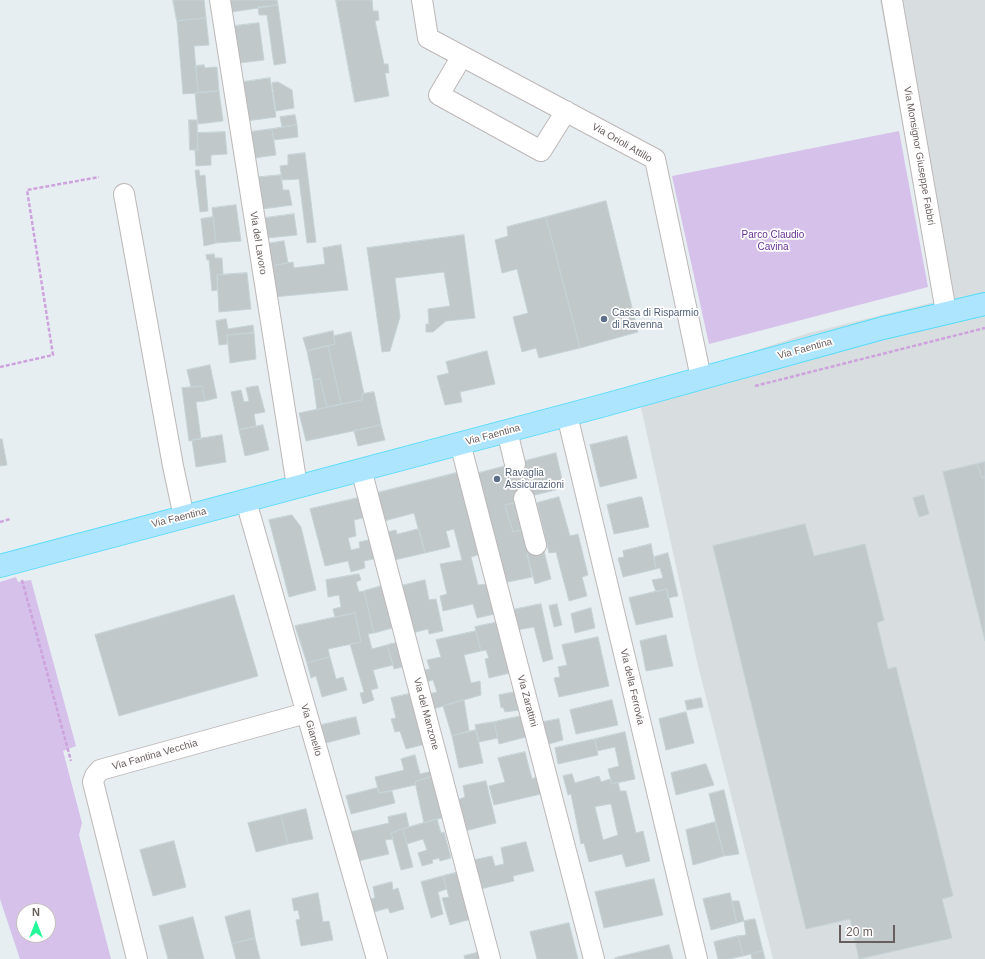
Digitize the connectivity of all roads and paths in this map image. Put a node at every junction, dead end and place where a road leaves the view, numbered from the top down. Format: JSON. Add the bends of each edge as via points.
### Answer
{"nodes":[{"id":1,"x":220,"y":0,"type":"edge"},
{"id":2,"x":422,"y":0,"type":"edge"},
{"id":3,"x":892,"y":0,"type":"edge"},
{"id":4,"x":462,"y":56,"type":"junction"},
{"id":5,"x":566,"y":111,"type":"junction"},
{"id":6,"x":99,"y":177,"type":"dead end"},
{"id":7,"x":124,"y":194,"type":"dead end"},
{"id":8,"x":985,"y":304,"type":"edge"},
{"id":9,"x":946,"y":312,"type":"junction"},
{"id":10,"x":985,"y":328,"type":"edge"},
{"id":11,"x":0,"y":367,"type":"edge"},
{"id":12,"x":797,"y":376,"type":"dead end"},
{"id":13,"x":701,"y":378,"type":"junction"},
{"id":14,"x":567,"y":415,"type":"junction"},
{"id":15,"x":507,"y":431,"type":"junction"},
{"id":16,"x":460,"y":443,"type":"junction"},
{"id":17,"x":515,"y":464,"type":"tunnel mouth"},
{"id":18,"x":361,"y":470,"type":"junction"},
{"id":19,"x":297,"y":486,"type":"junction"},
{"id":20,"x":524,"y":498,"type":"tunnel mouth"},
{"id":21,"x":246,"y":501,"type":"junction"},
{"id":22,"x":184,"y":516,"type":"junction"},
{"id":23,"x":10,"y":519,"type":"dead end"},
{"id":24,"x":0,"y":522,"type":"edge"},
{"id":25,"x":536,"y":545,"type":"dead end"},
{"id":26,"x":0,"y":566,"type":"edge"},
{"id":27,"x":21,"y":575,"type":"dead end"},
{"id":28,"x":306,"y":713,"type":"junction"},
{"id":29,"x":71,"y":761,"type":"dead end"},
{"id":30,"x":137,"y":959,"type":"edge"},
{"id":31,"x":378,"y":959,"type":"edge"},
{"id":32,"x":490,"y":959,"type":"edge"},
{"id":33,"x":594,"y":959,"type":"edge"},
{"id":34,"x":697,"y":959,"type":"edge"}],
"edges":[{"from":1,"to":19,"type":"street","name":"Via del Lavoro"},
{"from":2,"to":4,"type":"street","name":"Via Orioli Attilio","via":[[428,38]]},
{"from":3,"to":9,"type":"street","name":"Via Monsignor Giuseppe Fabbri"},
{"from":4,"to":5,"type":"street","name":"Via Orioli Attilio"},
{"from":4,"to":5,"type":"street","via":[[439,95],[541,151]]},
{"from":5,"to":13,"type":"street","name":"Via Orioli Attilio","via":[[655,159]]},
{"from":6,"to":11,"type":"path","via":[[27,190],[53,355]]},
{"from":7,"to":22,"type":"street"},
{"from":8,"to":9,"type":"main road","name":"Via Faentina"},
{"from":9,"to":13,"type":"main road","name":"Via Faentina"},
{"from":10,"to":12,"type":"path"},
{"from":13,"to":14,"type":"main road","name":"Via Faentina"},
{"from":14,"to":15,"type":"main road","name":"Via Faentina"},
{"from":14,"to":34,"type":"street","name":"Via della Ferrovia"},
{"from":15,"to":16,"type":"main road","name":"Via Faentina"},
{"from":15,"to":17,"type":"street"},
{"from":16,"to":18,"type":"main road","name":"Via Faentina"},
{"from":16,"to":33,"type":"street","name":"Via Zarattini"},
{"from":18,"to":19,"type":"main road","name":"Via Faentina"},
{"from":18,"to":32,"type":"street","name":"Via del Manzone"},
{"from":19,"to":21,"type":"main road","name":"Via Faentina"},
{"from":20,"to":25,"type":"street"},
{"from":21,"to":22,"type":"main road","name":"Via Faentina"},
{"from":21,"to":28,"type":"street","name":"Via Gianello"},
{"from":22,"to":26,"type":"main road","name":"Via Faentina"},
{"from":23,"to":24,"type":"path"},
{"from":27,"to":29,"type":"path"},
{"from":28,"to":30,"type":"street","name":"Via Fantina Vecchia","via":[[100,770],[95,776],[93,782]]},
{"from":28,"to":31,"type":"street","name":"Via Gianello"}]}
